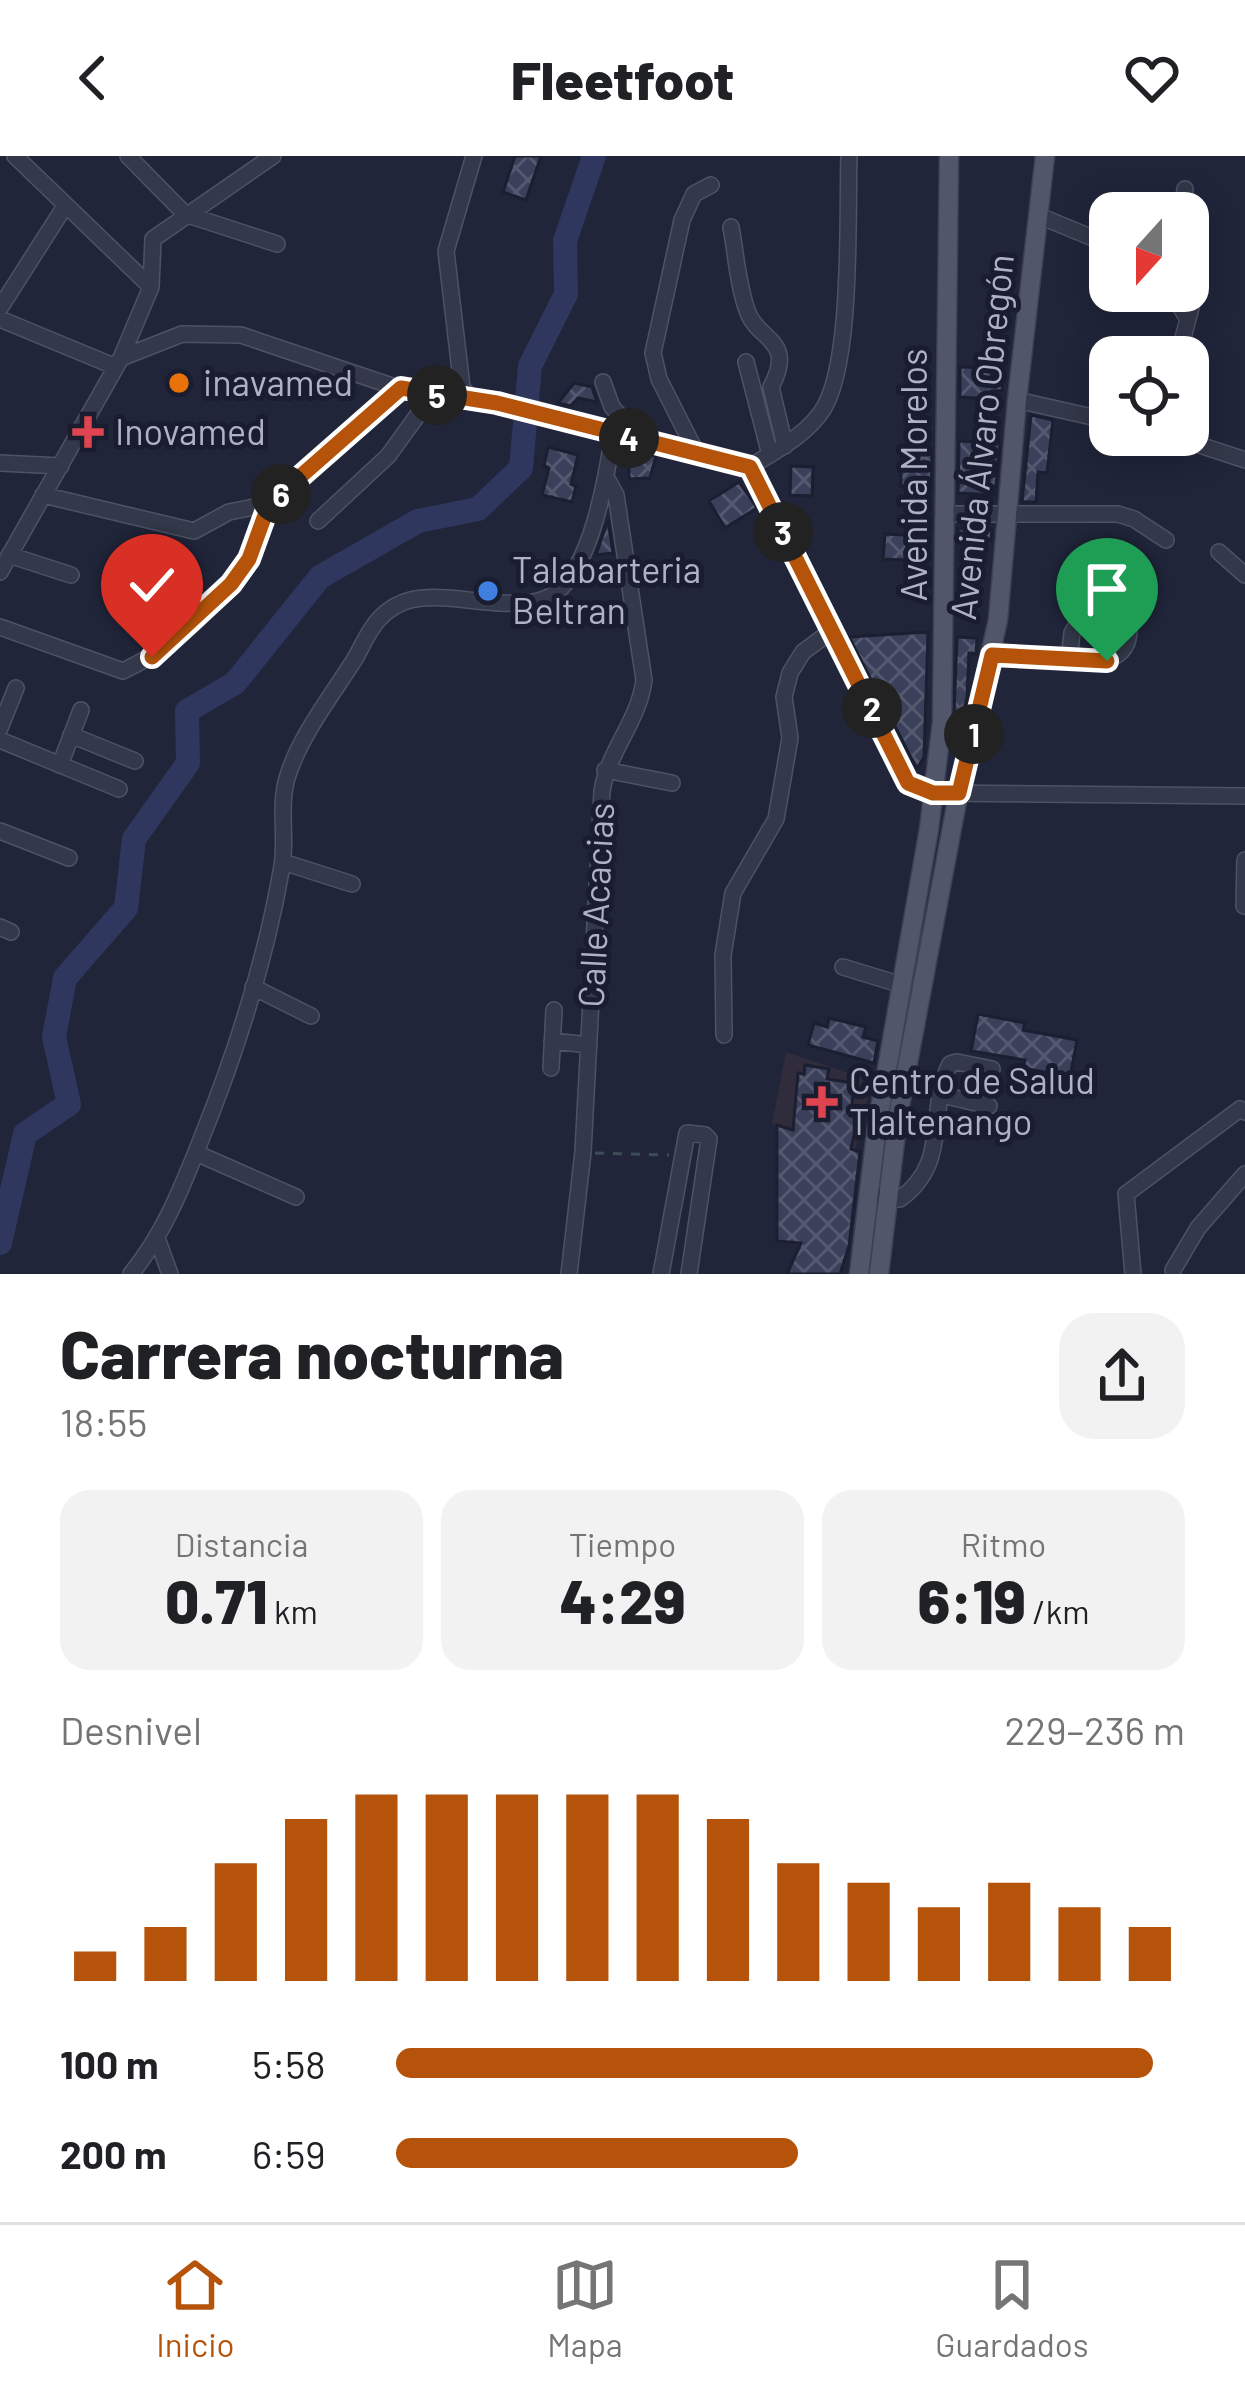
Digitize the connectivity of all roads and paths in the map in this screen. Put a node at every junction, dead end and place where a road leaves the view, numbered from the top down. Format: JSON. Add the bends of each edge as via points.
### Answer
{"nodes":[{"id":1,"x":15,"y":156,"type":"edge"},
{"id":2,"x":128,"y":156,"type":"edge"},
{"id":3,"x":273,"y":156,"type":"edge"},
{"id":4,"x":474,"y":156,"type":"edge"},
{"id":5,"x":850,"y":156,"type":"edge"},
{"id":6,"x":949,"y":156,"type":"edge"},
{"id":7,"x":1045,"y":156,"type":"edge"},
{"id":8,"x":711,"y":185,"type":"dead end"},
{"id":9,"x":1185,"y":189,"type":"dead end"},
{"id":10,"x":1185,"y":192,"type":"edge"},
{"id":11,"x":65,"y":206,"type":"junction"},
{"id":12,"x":185,"y":214,"type":"junction"},
{"id":13,"x":1037,"y":215,"type":"junction"},
{"id":14,"x":731,"y":227,"type":"dead end"},
{"id":15,"x":1089,"y":236,"type":"edge"},
{"id":16,"x":277,"y":244,"type":"dead end"},
{"id":17,"x":151,"y":286,"type":"junction"},
{"id":18,"x":0,"y":308,"type":"edge"},
{"id":19,"x":1183,"y":312,"type":"edge"},
{"id":20,"x":1188,"y":312,"type":"edge"},
{"id":21,"x":1186,"y":318,"type":"junction"},
{"id":22,"x":0,"y":319,"type":"edge"},
{"id":23,"x":1182,"y":336,"type":"edge"},
{"id":24,"x":118,"y":362,"type":"junction"},
{"id":25,"x":746,"y":362,"type":"dead end"},
{"id":26,"x":603,"y":382,"type":"dead end"},
{"id":27,"x":401,"y":388,"type":"junction"},
{"id":28,"x":433,"y":394,"type":"junction"},
{"id":29,"x":469,"y":398,"type":"junction"},
{"id":30,"x":1017,"y":400,"type":"junction"},
{"id":31,"x":1089,"y":416,"type":"edge"},
{"id":32,"x":613,"y":435,"type":"junction"},
{"id":33,"x":634,"y":439,"type":"junction"},
{"id":34,"x":1209,"y":448,"type":"edge"},
{"id":35,"x":777,"y":450,"type":"junction"},
{"id":36,"x":698,"y":454,"type":"junction"},
{"id":37,"x":1245,"y":460,"type":"edge"},
{"id":38,"x":0,"y":463,"type":"edge"},
{"id":39,"x":62,"y":466,"type":"junction"},
{"id":40,"x":750,"y":467,"type":"junction"},
{"id":41,"x":606,"y":477,"type":"junction"},
{"id":42,"x":43,"y":495,"type":"junction"},
{"id":43,"x":269,"y":504,"type":"junction"},
{"id":44,"x":946,"y":514,"type":"junction"},
{"id":45,"x":1010,"y":516,"type":"junction"},
{"id":46,"x":318,"y":521,"type":"dead end"},
{"id":47,"x":1166,"y":540,"type":"dead end"},
{"id":48,"x":1220,"y":552,"type":"dead end"},
{"id":49,"x":9,"y":555,"type":"junction"},
{"id":50,"x":1243,"y":568,"type":"edge"},
{"id":51,"x":0,"y":572,"type":"edge"},
{"id":52,"x":71,"y":575,"type":"dead end"},
{"id":53,"x":0,"y":627,"type":"edge"},
{"id":54,"x":834,"y":629,"type":"junction"},
{"id":55,"x":992,"y":655,"type":"junction"},
{"id":56,"x":1069,"y":659,"type":"junction"},
{"id":57,"x":16,"y":688,"type":"dead end"},
{"id":58,"x":80,"y":710,"type":"dead end"},
{"id":59,"x":0,"y":728,"type":"edge"},
{"id":60,"x":71,"y":735,"type":"junction"},
{"id":61,"x":0,"y":740,"type":"edge"},
{"id":62,"x":135,"y":760,"type":"dead end"},
{"id":63,"x":59,"y":765,"type":"junction"},
{"id":64,"x":605,"y":770,"type":"junction"},
{"id":65,"x":672,"y":783,"type":"dead end"},
{"id":66,"x":119,"y":790,"type":"dead end"},
{"id":67,"x":933,"y":793,"type":"junction"},
{"id":68,"x":959,"y":793,"type":"junction"},
{"id":69,"x":1245,"y":796,"type":"edge"},
{"id":70,"x":0,"y":831,"type":"edge"},
{"id":71,"x":69,"y":858,"type":"dead end"},
{"id":72,"x":1245,"y":860,"type":"edge"},
{"id":73,"x":283,"y":862,"type":"junction"},
{"id":74,"x":352,"y":884,"type":"dead end"},
{"id":75,"x":1244,"y":906,"type":"edge"},
{"id":76,"x":843,"y":968,"type":"dead end"},
{"id":77,"x":902,"y":985,"type":"junction"},
{"id":78,"x":254,"y":987,"type":"junction"},
{"id":79,"x":554,"y":1010,"type":"dead end"},
{"id":80,"x":311,"y":1016,"type":"dead end"},
{"id":81,"x":724,"y":1035,"type":"dead end"},
{"id":82,"x":552,"y":1041,"type":"junction"},
{"id":83,"x":589,"y":1045,"type":"junction"},
{"id":84,"x":551,"y":1068,"type":"dead end"},
{"id":85,"x":992,"y":1069,"type":"dead end"},
{"id":86,"x":942,"y":1095,"type":"junction"},
{"id":87,"x":989,"y":1106,"type":"dead end"},
{"id":88,"x":1245,"y":1112,"type":"edge"},
{"id":89,"x":583,"y":1152,"type":"junction"},
{"id":90,"x":196,"y":1153,"type":"junction"},
{"id":91,"x":680,"y":1155,"type":"junction"},
{"id":92,"x":1245,"y":1174,"type":"edge"},
{"id":93,"x":296,"y":1197,"type":"dead end"},
{"id":94,"x":878,"y":1197,"type":"junction"},
{"id":95,"x":158,"y":1241,"type":"junction"},
{"id":96,"x":1173,"y":1270,"type":"dead end"},
{"id":97,"x":131,"y":1274,"type":"edge"},
{"id":98,"x":170,"y":1274,"type":"edge"},
{"id":99,"x":568,"y":1274,"type":"edge"},
{"id":100,"x":661,"y":1274,"type":"edge"},
{"id":101,"x":688,"y":1274,"type":"edge"},
{"id":102,"x":860,"y":1274,"type":"edge"},
{"id":103,"x":879,"y":1274,"type":"edge"},
{"id":104,"x":1133,"y":1274,"type":"edge"}],
"edges":[{"from":1,"to":11,"type":"street"},
{"from":2,"to":12,"type":"street"},
{"from":3,"to":12,"type":"street"},
{"from":4,"to":29,"type":"street","via":[[446,250]]},
{"from":5,"to":35,"type":"street","via":[[842,354],[833,392]]},
{"from":6,"to":44,"type":"main road","name":"Avenida Morelos"},
{"from":7,"to":13,"type":"main road","name":"Avenida Álvaro Obregón"},
{"from":8,"to":36,"type":"street","via":[[694,194],[682,220],[653,353]]},
{"from":9,"to":10,"type":"street"},
{"from":11,"to":17,"type":"street"},
{"from":11,"to":18,"type":"street"},
{"from":12,"to":16,"type":"street"},
{"from":12,"to":17,"type":"street","via":[[153,239]]},
{"from":13,"to":15,"type":"street"},
{"from":13,"to":30,"type":"main road","name":"Avenida Álvaro Obregón"},
{"from":14,"to":35,"type":"street","via":[[749,317],[779,358],[771,387]]},
{"from":17,"to":24,"type":"street"},
{"from":19,"to":21,"type":"street"},
{"from":20,"to":21,"type":"street"},
{"from":21,"to":23,"type":"street"},
{"from":22,"to":24,"type":"street"},
{"from":24,"to":27,"type":"street","via":[[182,334],[242,335]]},
{"from":24,"to":39,"type":"street"},
{"from":25,"to":35,"type":"street"},
{"from":26,"to":33,"type":"street"},
{"from":27,"to":28,"type":"street"},
{"from":27,"to":43,"type":"street"},
{"from":28,"to":29,"type":"street"},
{"from":28,"to":46,"type":"street","via":[[388,456]]},
{"from":29,"to":32,"type":"street"},
{"from":30,"to":31,"type":"street"},
{"from":30,"to":45,"type":"main road","name":"Avenida Álvaro Obregón"},
{"from":32,"to":33,"type":"street"},
{"from":32,"to":41,"type":"street"},
{"from":33,"to":36,"type":"street"},
{"from":34,"to":37,"type":"street"},
{"from":35,"to":40,"type":"street"},
{"from":36,"to":40,"type":"street"},
{"from":38,"to":39,"type":"street"},
{"from":39,"to":42,"type":"street"},
{"from":40,"to":54,"type":"street"},
{"from":41,"to":64,"type":"street","name":"Calle Acacias","via":[[616,495],[644,680],[641,704]]},
{"from":41,"to":73,"type":"street","via":[[580,565],[565,588],[542,601],[513,603],[422,596],[380,618],[288,774]]},
{"from":42,"to":43,"type":"street","via":[[194,531],[229,512]]},
{"from":42,"to":49,"type":"street"},
{"from":43,"to":53,"type":"street","via":[[231,584],[152,657],[123,671]]},
{"from":44,"to":45,"type":"street"},
{"from":44,"to":67,"type":"main road","name":"Avenida Morelos"},
{"from":45,"to":47,"type":"street","via":[[1118,514]]},
{"from":45,"to":55,"type":"main road","name":"Avenida Álvaro Obregón"},
{"from":48,"to":50,"type":"street"},
{"from":49,"to":51,"type":"street"},
{"from":49,"to":52,"type":"street"},
{"from":54,"to":67,"type":"street","via":[[908,783]]},
{"from":54,"to":81,"type":"street","via":[[790,673],[790,738],[776,819],[733,893],[723,955]]},
{"from":55,"to":56,"type":"street"},
{"from":55,"to":68,"type":"main road","name":"Avenida Álvaro Obregón"},
{"from":56,"to":56,"type":"street","via":[[1107,661],[1131,637],[1128,620],[1111,606],[1086,610]]},
{"from":57,"to":59,"type":"street"},
{"from":58,"to":60,"type":"street"},
{"from":60,"to":62,"type":"street"},
{"from":60,"to":63,"type":"street"},
{"from":61,"to":63,"type":"street"},
{"from":63,"to":66,"type":"street"},
{"from":64,"to":65,"type":"street"},
{"from":64,"to":83,"type":"street","name":"Calle Acacias"},
{"from":67,"to":68,"type":"street"},
{"from":67,"to":77,"type":"main road","name":"Avenida Morelos"},
{"from":68,"to":69,"type":"street"},
{"from":68,"to":94,"type":"main road","name":"Avenida Álvaro Obregón"},
{"from":70,"to":71,"type":"street"},
{"from":72,"to":75,"type":"street"},
{"from":73,"to":74,"type":"street"},
{"from":73,"to":78,"type":"street"},
{"from":76,"to":77,"type":"street"},
{"from":77,"to":94,"type":"main road","name":"Avenida Morelos"},
{"from":78,"to":80,"type":"street"},
{"from":78,"to":90,"type":"street"},
{"from":79,"to":82,"type":"street"},
{"from":82,"to":83,"type":"street"},
{"from":82,"to":84,"type":"street"},
{"from":83,"to":89,"type":"street","name":"Calle Acacias"},
{"from":85,"to":86,"type":"street","via":[[950,1064]]},
{"from":86,"to":87,"type":"street"},
{"from":86,"to":94,"type":"street","via":[[922,1180],[904,1196]]},
{"from":88,"to":104,"type":"street","via":[[1240,1108],[1126,1194]]},
{"from":89,"to":91,"type":"path"},
{"from":89,"to":99,"type":"street","name":"Calle Acacias"},
{"from":90,"to":93,"type":"street"},
{"from":90,"to":95,"type":"street"},
{"from":91,"to":100,"type":"street"},
{"from":91,"to":101,"type":"street","via":[[687,1133],[709,1139]]},
{"from":92,"to":96,"type":"street"},
{"from":94,"to":102,"type":"main road"},
{"from":94,"to":103,"type":"main road"},
{"from":95,"to":97,"type":"street"},
{"from":95,"to":98,"type":"street"}]}
